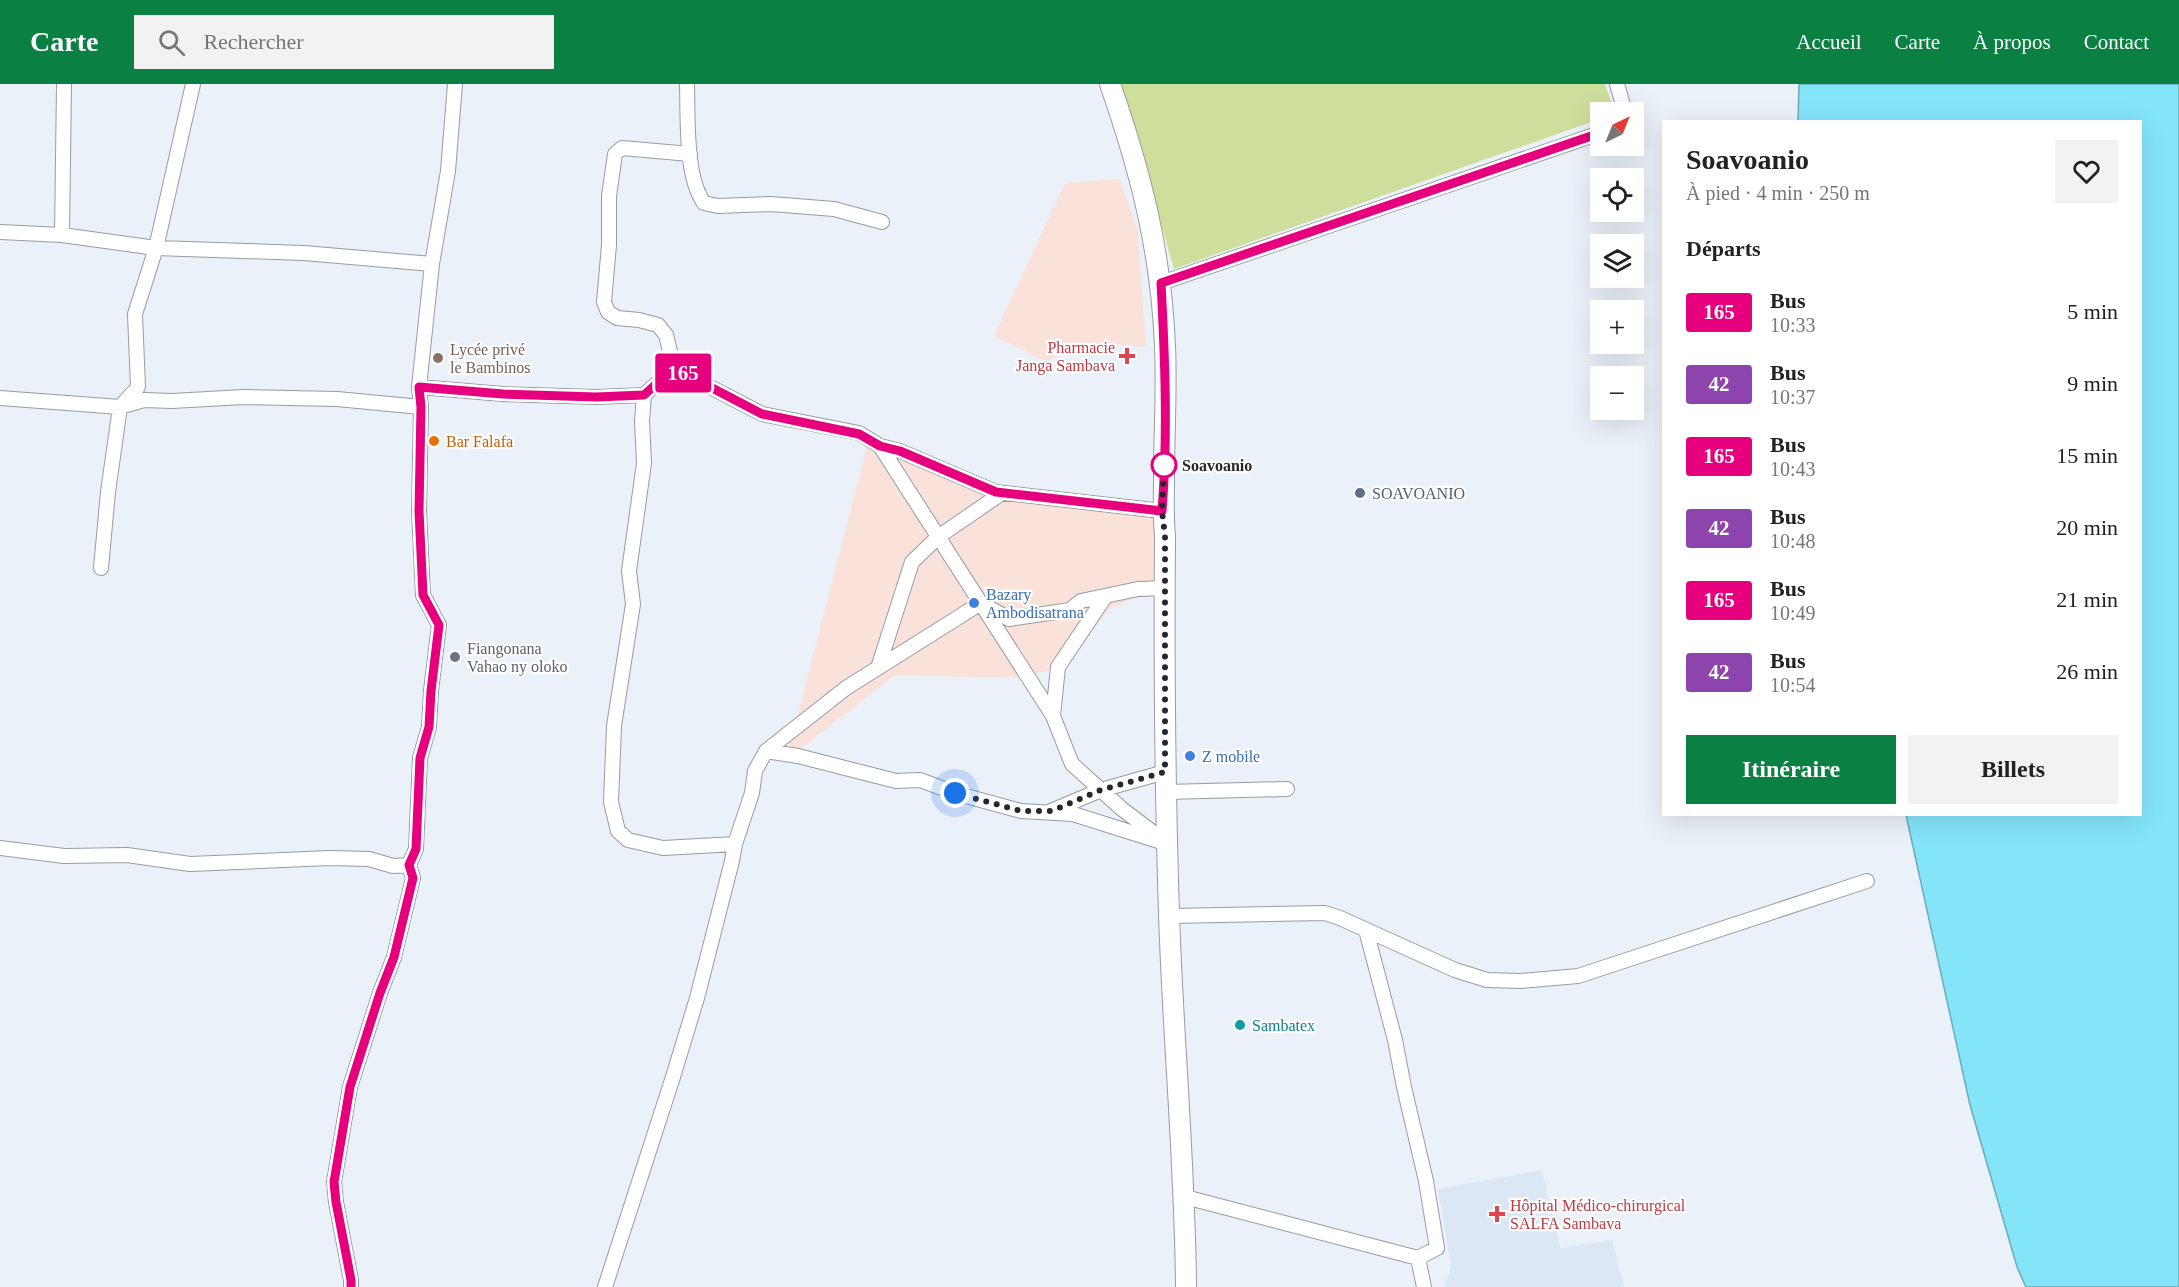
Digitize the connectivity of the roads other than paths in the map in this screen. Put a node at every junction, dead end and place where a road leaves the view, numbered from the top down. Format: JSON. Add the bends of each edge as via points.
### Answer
{"nodes":[{"id":1,"x":64,"y":84,"type":"edge"},
{"id":2,"x":193,"y":84,"type":"edge"},
{"id":3,"x":455,"y":84,"type":"edge"},
{"id":4,"x":687,"y":84,"type":"edge"},
{"id":5,"x":1110,"y":84,"type":"edge"},
{"id":6,"x":1617,"y":84,"type":"edge"},
{"id":7,"x":1622,"y":102,"type":"edge"},
{"id":8,"x":1590,"y":136,"type":"edge"},
{"id":9,"x":690,"y":154,"type":"junction"},
{"id":10,"x":882,"y":222,"type":"dead end"},
{"id":11,"x":0,"y":232,"type":"edge"},
{"id":12,"x":62,"y":235,"type":"junction"},
{"id":13,"x":156,"y":248,"type":"junction"},
{"id":14,"x":432,"y":264,"type":"junction"},
{"id":15,"x":1161,"y":283,"type":"junction"},
{"id":16,"x":674,"y":368,"type":"junction"},
{"id":17,"x":419,"y":387,"type":"junction"},
{"id":18,"x":644,"y":395,"type":"junction"},
{"id":19,"x":0,"y":398,"type":"edge"},
{"id":20,"x":120,"y":407,"type":"junction"},
{"id":21,"x":421,"y":407,"type":"junction"},
{"id":22,"x":880,"y":446,"type":"junction"},
{"id":23,"x":1002,"y":493,"type":"junction"},
{"id":24,"x":1162,"y":511,"type":"junction"},
{"id":25,"x":938,"y":537,"type":"junction"},
{"id":26,"x":101,"y":568,"type":"dead end"},
{"id":27,"x":1165,"y":588,"type":"junction"},
{"id":28,"x":1105,"y":597,"type":"junction"},
{"id":29,"x":981,"y":603,"type":"junction"},
{"id":30,"x":878,"y":668,"type":"junction"},
{"id":31,"x":1053,"y":716,"type":"junction"},
{"id":32,"x":766,"y":751,"type":"junction"},
{"id":33,"x":1165,"y":772,"type":"junction"},
{"id":34,"x":1287,"y":789,"type":"dead end"},
{"id":35,"x":1101,"y":790,"type":"junction"},
{"id":36,"x":1166,"y":792,"type":"junction"},
{"id":37,"x":1052,"y":811,"type":"junction"},
{"id":38,"x":735,"y":844,"type":"junction"},
{"id":39,"x":1168,"y":844,"type":"junction"},
{"id":40,"x":0,"y":849,"type":"edge"},
{"id":41,"x":409,"y":865,"type":"junction"},
{"id":42,"x":1867,"y":881,"type":"dead end"},
{"id":43,"x":1169,"y":915,"type":"junction"},
{"id":44,"x":1366,"y":930,"type":"junction"},
{"id":45,"x":1185,"y":1197,"type":"junction"},
{"id":46,"x":1418,"y":1258,"type":"junction"},
{"id":47,"x":351,"y":1287,"type":"edge"},
{"id":48,"x":605,"y":1287,"type":"edge"},
{"id":49,"x":1186,"y":1287,"type":"edge"},
{"id":50,"x":1424,"y":1287,"type":"edge"}],
"edges":[{"from":1,"to":12,"type":"street"},
{"from":2,"to":13,"type":"street"},
{"from":3,"to":14,"type":"street","via":[[448,171]]},
{"from":4,"to":9,"type":"street"},
{"from":5,"to":15,"type":"main road","via":[[1131,143]]},
{"from":6,"to":7,"type":"street"},
{"from":8,"to":15,"type":"street"},
{"from":9,"to":10,"type":"street","via":[[697,193],[704,203],[834,209]]},
{"from":9,"to":16,"type":"street","via":[[622,148],[615,154],[609,196],[604,302],[608,312],[617,318],[658,325],[666,335]]},
{"from":11,"to":12,"type":"street"},
{"from":12,"to":13,"type":"street"},
{"from":13,"to":14,"type":"street","via":[[304,253]]},
{"from":13,"to":20,"type":"street","via":[[135,314],[138,387]]},
{"from":14,"to":17,"type":"street"},
{"from":15,"to":24,"type":"main road","via":[[1165,348]]},
{"from":16,"to":18,"type":"street"},
{"from":16,"to":22,"type":"street","via":[[762,414],[859,434]]},
{"from":17,"to":18,"type":"street","via":[[503,394]]},
{"from":17,"to":21,"type":"street"},
{"from":18,"to":38,"type":"street","via":[[644,464],[628,571],[633,604],[614,726],[611,802],[618,831],[628,840],[663,848]]},
{"from":19,"to":20,"type":"street"},
{"from":20,"to":21,"type":"street","via":[[144,400],[244,397],[336,399]]},
{"from":20,"to":26,"type":"street"},
{"from":21,"to":41,"type":"street","via":[[419,511],[423,595],[439,625],[429,727],[420,758],[416,849]]},
{"from":22,"to":23,"type":"street"},
{"from":22,"to":25,"type":"street"},
{"from":23,"to":24,"type":"street"},
{"from":23,"to":25,"type":"street"},
{"from":24,"to":27,"type":"main road"},
{"from":25,"to":29,"type":"street"},
{"from":25,"to":30,"type":"street","via":[[912,562]]},
{"from":27,"to":28,"type":"street","via":[[1138,589]]},
{"from":27,"to":33,"type":"main road"},
{"from":28,"to":29,"type":"street","via":[[1081,601],[1070,610],[1009,620]]},
{"from":28,"to":31,"type":"street","via":[[1058,667]]},
{"from":29,"to":30,"type":"street"},
{"from":29,"to":31,"type":"street"},
{"from":30,"to":32,"type":"street"},
{"from":31,"to":35,"type":"street","via":[[1072,764]]},
{"from":32,"to":37,"type":"street","via":[[896,781],[920,780],[1021,811]]},
{"from":32,"to":38,"type":"street","via":[[755,771]]},
{"from":33,"to":35,"type":"street"},
{"from":33,"to":36,"type":"main road"},
{"from":34,"to":36,"type":"street"},
{"from":35,"to":37,"type":"street"},
{"from":35,"to":39,"type":"street"},
{"from":36,"to":39,"type":"main road"},
{"from":37,"to":39,"type":"street"},
{"from":38,"to":48,"type":"street","via":[[694,1008]]},
{"from":39,"to":43,"type":"main road"},
{"from":40,"to":41,"type":"street","via":[[64,856],[127,855],[190,864],[329,858]]},
{"from":41,"to":47,"type":"street","via":[[413,878],[394,957],[350,1087],[334,1182]]},
{"from":42,"to":44,"type":"street","via":[[1578,976],[1487,980]]},
{"from":43,"to":44,"type":"street","via":[[1325,914]]},
{"from":43,"to":45,"type":"main road"},
{"from":44,"to":46,"type":"street","via":[[1395,1040],[1437,1248]]},
{"from":45,"to":46,"type":"street"},
{"from":45,"to":49,"type":"main road"},
{"from":46,"to":50,"type":"street"}]}
